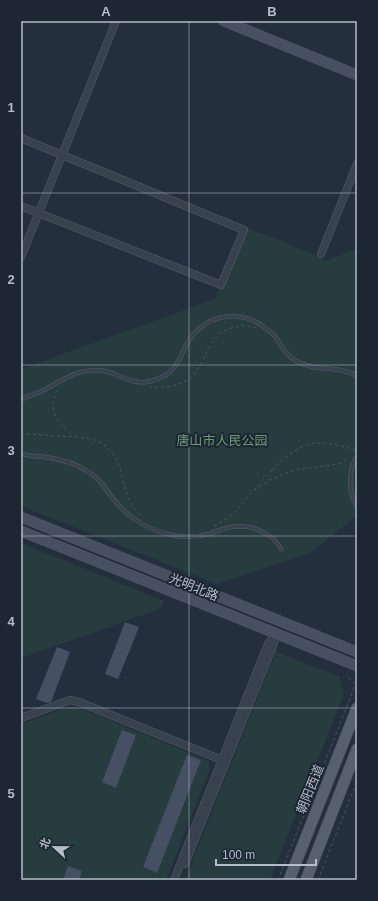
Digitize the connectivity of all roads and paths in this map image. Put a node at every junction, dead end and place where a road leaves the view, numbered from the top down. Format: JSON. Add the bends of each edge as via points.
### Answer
{"nodes":[{"id":1,"x":116,"y":21,"type":"edge"},
{"id":2,"x":224,"y":21,"type":"edge"},
{"id":3,"x":357,"y":75,"type":"edge"},
{"id":4,"x":21,"y":138,"type":"edge"},
{"id":5,"x":62,"y":155,"type":"junction"},
{"id":6,"x":357,"y":164,"type":"edge"},
{"id":7,"x":21,"y":206,"type":"edge"},
{"id":8,"x":39,"y":213,"type":"junction"},
{"id":9,"x":321,"y":254,"type":"dead end"},
{"id":10,"x":21,"y":257,"type":"edge"},
{"id":11,"x":258,"y":329,"type":"dead end"},
{"id":12,"x":357,"y":376,"type":"edge"},
{"id":13,"x":146,"y":387,"type":"dead end"},
{"id":14,"x":58,"y":388,"type":"dead end"},
{"id":15,"x":21,"y":400,"type":"edge"},
{"id":16,"x":21,"y":434,"type":"edge"},
{"id":17,"x":74,"y":437,"type":"junction"},
{"id":18,"x":357,"y":451,"type":"edge"},
{"id":19,"x":21,"y":453,"type":"edge"},
{"id":20,"x":356,"y":455,"type":"edge"},
{"id":21,"x":351,"y":457,"type":"dead end"},
{"id":22,"x":252,"y":492,"type":"junction"},
{"id":23,"x":356,"y":505,"type":"dead end"},
{"id":24,"x":21,"y":517,"type":"edge"},
{"id":25,"x":142,"y":517,"type":"dead end"},
{"id":26,"x":212,"y":527,"type":"dead end"},
{"id":27,"x":21,"y":531,"type":"edge"},
{"id":28,"x":281,"y":549,"type":"dead end"},
{"id":29,"x":276,"y":634,"type":"junction"},
{"id":30,"x":357,"y":652,"type":"edge"},
{"id":31,"x":357,"y":666,"type":"edge"},
{"id":32,"x":346,"y":675,"type":"dead end"},
{"id":33,"x":357,"y":708,"type":"edge"},
{"id":34,"x":21,"y":718,"type":"edge"},
{"id":35,"x":357,"y":749,"type":"edge"},
{"id":36,"x":222,"y":760,"type":"junction"},
{"id":37,"x":357,"y":781,"type":"edge"},
{"id":38,"x":174,"y":880,"type":"edge"},
{"id":39,"x":179,"y":880,"type":"edge"},
{"id":40,"x":278,"y":880,"type":"edge"},
{"id":41,"x":289,"y":880,"type":"edge"},
{"id":42,"x":306,"y":880,"type":"edge"},
{"id":43,"x":318,"y":880,"type":"edge"}],
"edges":[{"from":1,"to":5,"type":"street"},
{"from":2,"to":3,"type":"main road"},
{"from":4,"to":5,"type":"street"},
{"from":5,"to":8,"type":"street"},
{"from":5,"to":8,"type":"street","via":[[244,230],[220,285]]},
{"from":6,"to":9,"type":"street"},
{"from":7,"to":8,"type":"street"},
{"from":8,"to":10,"type":"street"},
{"from":11,"to":13,"type":"path","via":[[238,326],[227,329],[212,341],[190,378],[172,386]]},
{"from":12,"to":15,"type":"lane","via":[[348,371],[320,369],[300,362],[280,346],[274,335],[257,323],[229,316],[211,320],[195,332],[172,370],[164,376],[138,382],[104,371],[83,371],[68,375],[45,390]]},
{"from":14,"to":17,"type":"path","via":[[53,400],[54,414]]},
{"from":16,"to":17,"type":"path"},
{"from":17,"to":25,"type":"path","via":[[94,440],[111,450],[131,504]]},
{"from":18,"to":20,"type":"path"},
{"from":18,"to":22,"type":"path","bridge":true,"via":[[328,442],[305,445],[290,453]]},
{"from":19,"to":28,"type":"lane","via":[[61,460],[80,467],[98,478],[134,519],[164,534],[184,537],[209,534],[232,527],[245,527],[270,536]]},
{"from":20,"to":23,"type":"lane","via":[[350,482],[352,499]]},
{"from":21,"to":22,"type":"path","via":[[339,464],[308,467],[282,474]]},
{"from":22,"to":26,"type":"path","via":[[228,518]]},
{"from":24,"to":30,"type":"main road","name":"光明北路"},
{"from":27,"to":29,"type":"main road","name":"光明北路"},
{"from":29,"to":31,"type":"main road","name":"光明北路"},
{"from":29,"to":36,"type":"street","via":[[268,644]]},
{"from":29,"to":39,"type":"street"},
{"from":32,"to":40,"type":"path","via":[[354,682],[353,691]]},
{"from":33,"to":41,"type":"main road","name":"朝阳西道"},
{"from":34,"to":36,"type":"street","via":[[70,700]]},
{"from":35,"to":42,"type":"main road"},
{"from":36,"to":38,"type":"street"},
{"from":37,"to":43,"type":"path"}]}
